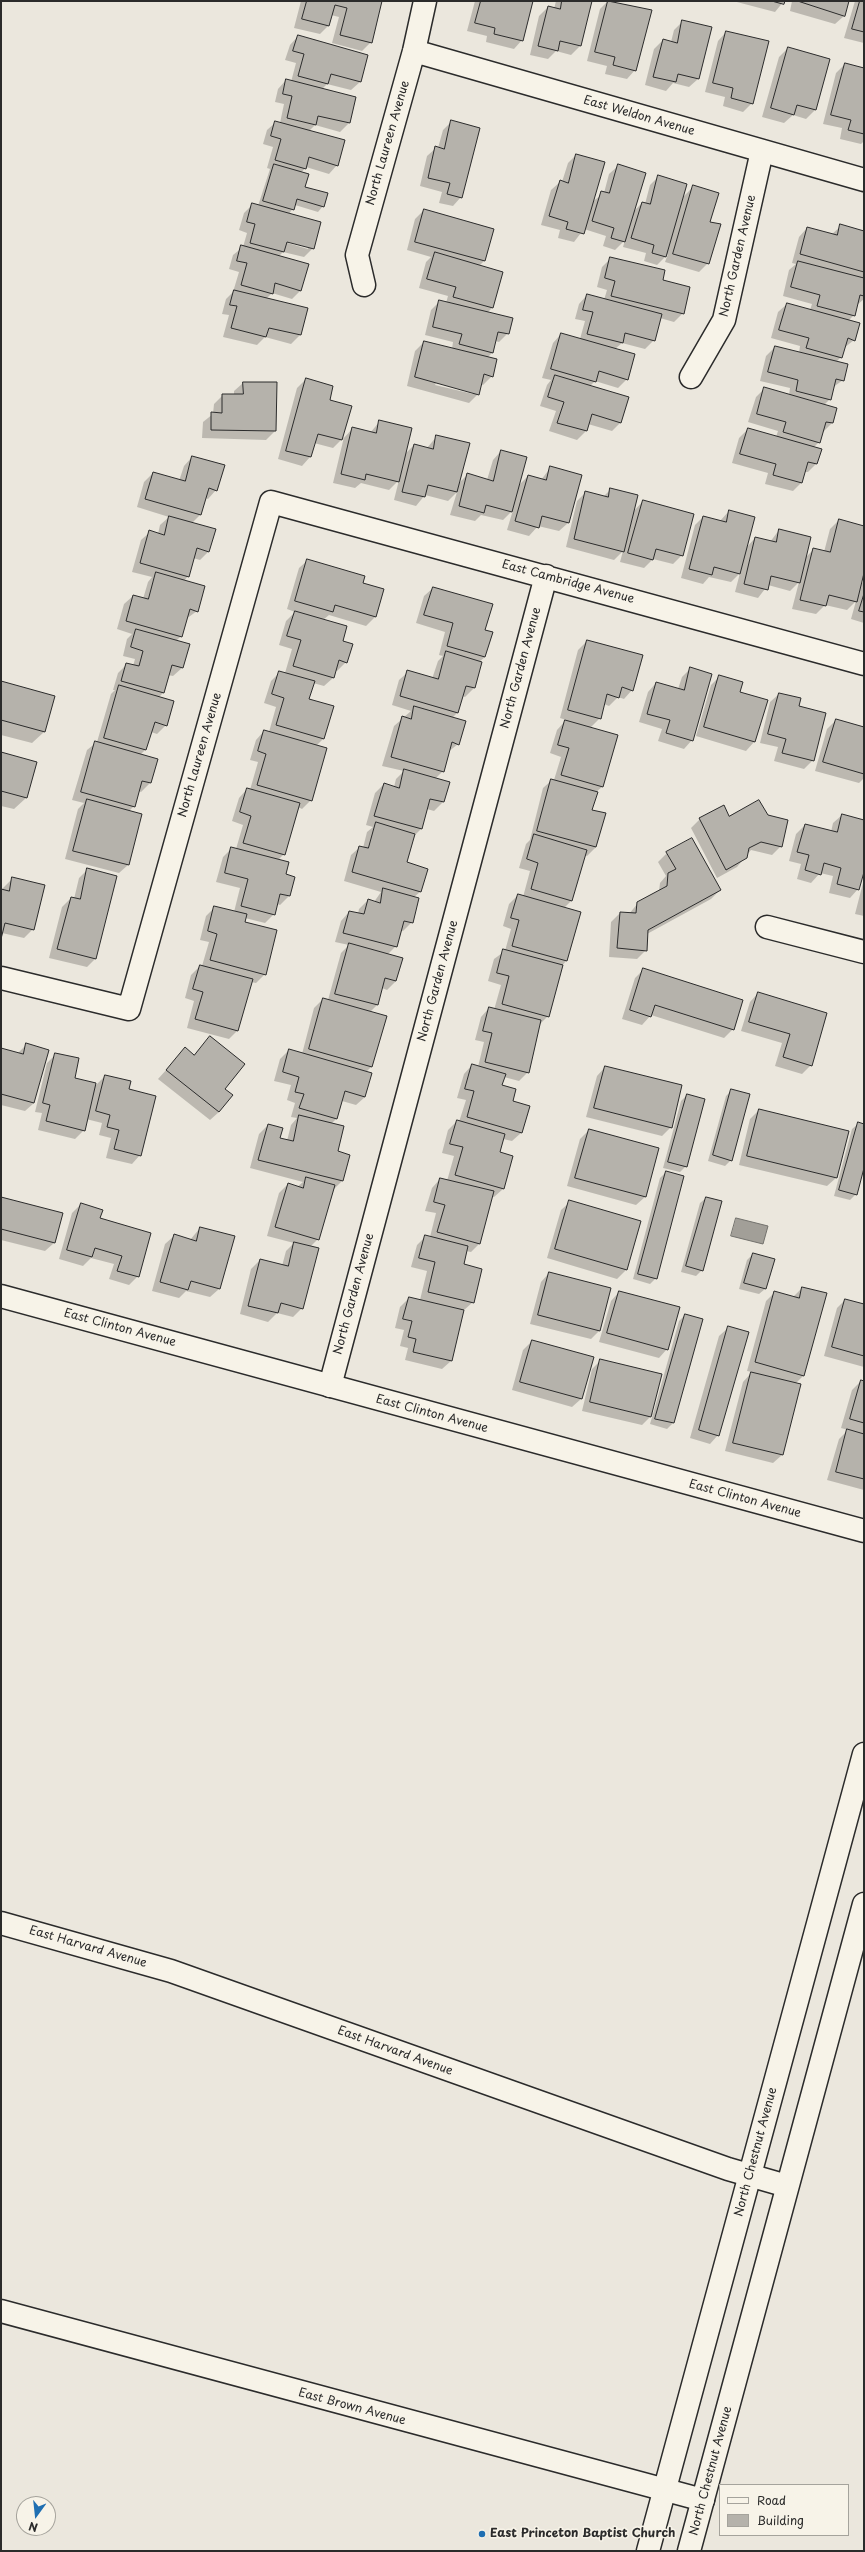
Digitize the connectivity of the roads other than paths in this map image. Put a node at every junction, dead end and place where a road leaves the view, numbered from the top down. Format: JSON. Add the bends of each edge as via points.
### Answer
{"nodes":[{"id":1,"x":425,"y":1,"type":"edge"},
{"id":2,"x":414,"y":51,"type":"junction"},
{"id":3,"x":762,"y":151,"type":"junction"},
{"id":4,"x":864,"y":180,"type":"edge"},
{"id":5,"x":364,"y":285,"type":"dead end"},
{"id":6,"x":691,"y":378,"type":"dead end"},
{"id":7,"x":271,"y":502,"type":"joint"},
{"id":8,"x":546,"y":576,"type":"junction"},
{"id":9,"x":864,"y":664,"type":"edge"},
{"id":10,"x":767,"y":927,"type":"dead end"},
{"id":11,"x":864,"y":952,"type":"edge"},
{"id":12,"x":1,"y":978,"type":"edge"},
{"id":13,"x":1,"y":1296,"type":"edge"},
{"id":14,"x":330,"y":1386,"type":"junction"},
{"id":15,"x":864,"y":1531,"type":"edge"},
{"id":16,"x":864,"y":1754,"type":"edge"},
{"id":17,"x":864,"y":1904,"type":"edge"},
{"id":18,"x":1,"y":1922,"type":"edge"},
{"id":19,"x":750,"y":2176,"type":"junction"},
{"id":20,"x":787,"y":2186,"type":"junction"},
{"id":21,"x":1,"y":2311,"type":"edge"},
{"id":22,"x":665,"y":2490,"type":"junction"},
{"id":23,"x":703,"y":2500,"type":"junction"},
{"id":24,"x":648,"y":2551,"type":"edge"},
{"id":25,"x":689,"y":2551,"type":"edge"}],
"edges":[{"from":1,"to":2,"type":"street","name":"North Laureen Avenue"},
{"from":2,"to":3,"type":"street","name":"East Weldon Avenue"},
{"from":2,"to":5,"type":"street","name":"North Laureen Avenue","via":[[357,255]]},
{"from":3,"to":4,"type":"street","name":"East Weldon Avenue"},
{"from":3,"to":6,"type":"street","name":"North Garden Avenue","via":[[724,320]]},
{"from":7,"to":8,"type":"street","name":"East Cambridge Avenue"},
{"from":7,"to":12,"type":"street","name":"North Laureen Avenue","via":[[129,1009]]},
{"from":8,"to":9,"type":"street","name":"East Cambridge Avenue"},
{"from":8,"to":14,"type":"street","name":"North Garden Avenue"},
{"from":10,"to":11,"type":"street"},
{"from":13,"to":14,"type":"street","name":"East Clinton Avenue"},
{"from":14,"to":15,"type":"street","name":"East Clinton Avenue"},
{"from":16,"to":19,"type":"street","name":"North Chestnut Avenue"},
{"from":17,"to":20,"type":"street","name":"North Chestnut Avenue"},
{"from":18,"to":19,"type":"street","name":"East Harvard Avenue","via":[[171,1971]]},
{"from":19,"to":20,"type":"street","name":"East Harvard Avenue"},
{"from":19,"to":22,"type":"street","name":"North Chestnut Avenue"},
{"from":20,"to":23,"type":"street","name":"North Chestnut Avenue"},
{"from":21,"to":22,"type":"street","name":"East Brown Avenue"},
{"from":22,"to":23,"type":"street","name":"East Brown Avenue"},
{"from":22,"to":24,"type":"street","name":"North Chestnut Avenue"},
{"from":23,"to":25,"type":"street","name":"North Chestnut Avenue"}]}
